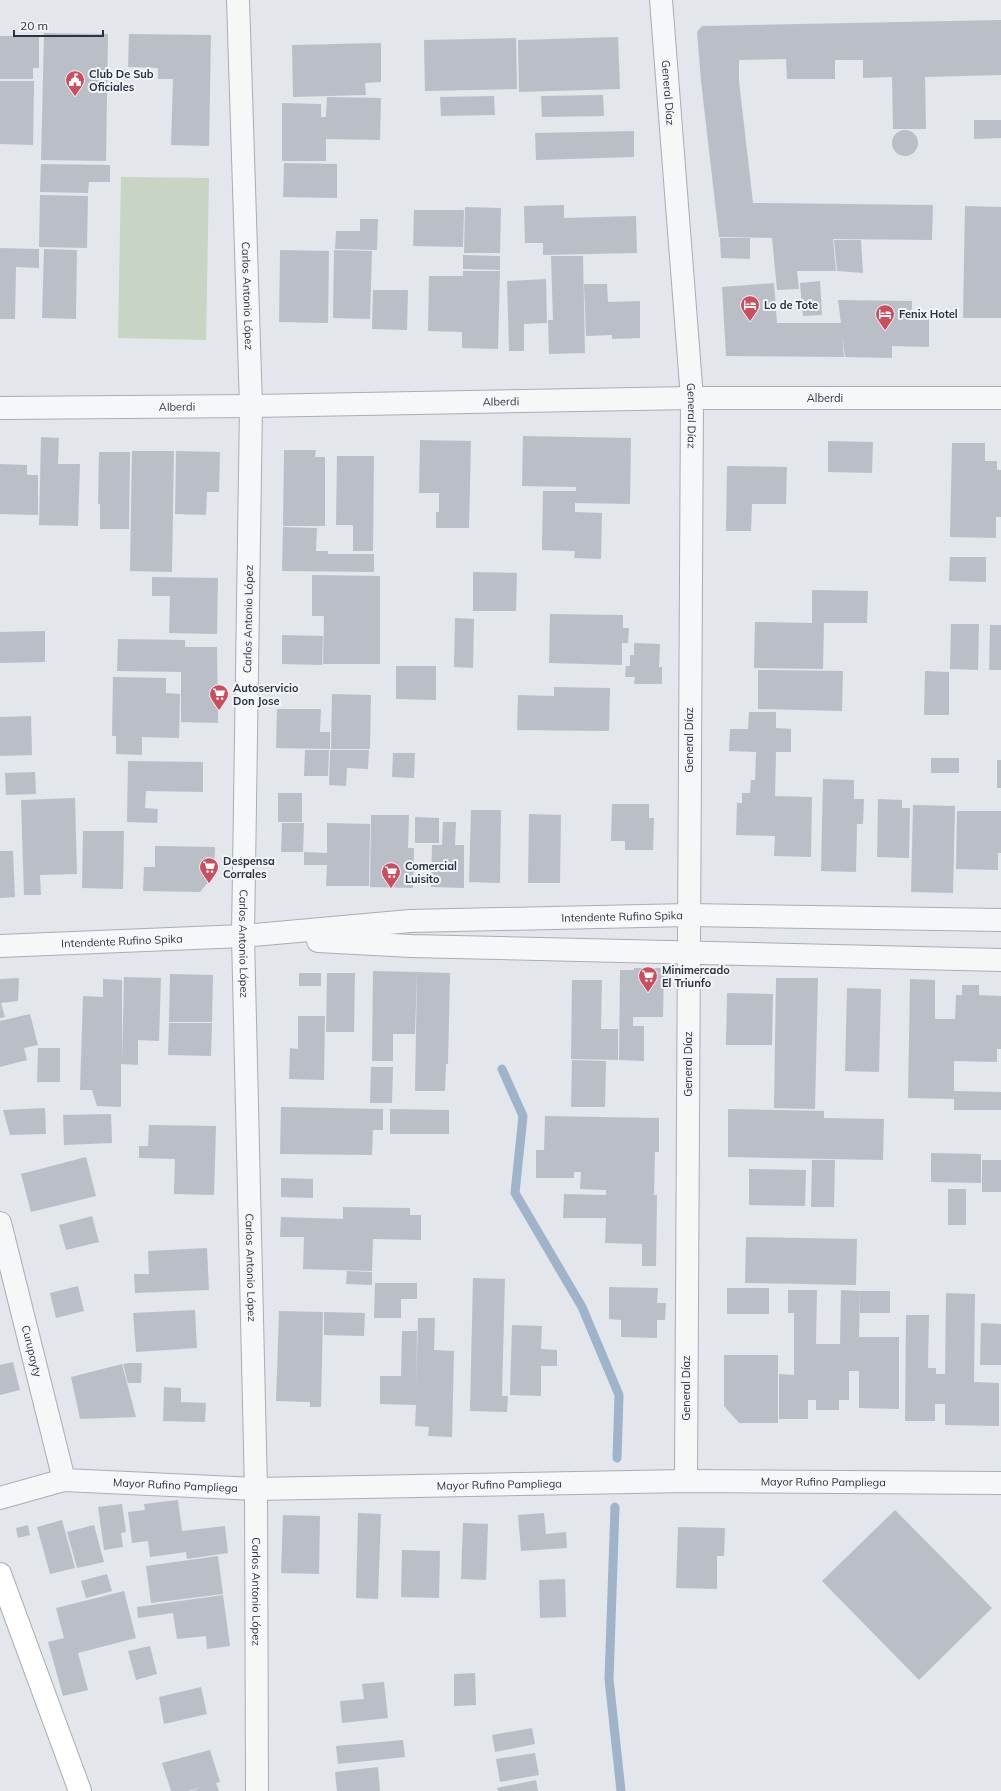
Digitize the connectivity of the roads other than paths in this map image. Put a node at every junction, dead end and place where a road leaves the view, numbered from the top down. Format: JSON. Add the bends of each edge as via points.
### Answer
{"nodes":[{"id":1,"x":238,"y":0,"type":"edge"},
{"id":2,"x":661,"y":0,"type":"edge"},
{"id":3,"x":692,"y":398,"type":"junction"},
{"id":4,"x":1001,"y":398,"type":"edge"},
{"id":5,"x":251,"y":406,"type":"junction"},
{"id":6,"x":0,"y":408,"type":"edge"},
{"id":7,"x":688,"y":915,"type":"junction"},
{"id":8,"x":1001,"y":920,"type":"edge"},
{"id":9,"x":243,"y":936,"type":"junction"},
{"id":10,"x":0,"y":946,"type":"edge"},
{"id":11,"x":689,"y":952,"type":"junction"},
{"id":12,"x":1001,"y":960,"type":"edge"},
{"id":13,"x":0,"y":1223,"type":"edge"},
{"id":14,"x":64,"y":1480,"type":"junction"},
{"id":15,"x":686,"y":1481,"type":"junction"},
{"id":16,"x":1001,"y":1483,"type":"edge"},
{"id":17,"x":256,"y":1489,"type":"junction"},
{"id":18,"x":0,"y":1498,"type":"edge"},
{"id":19,"x":0,"y":1574,"type":"edge"},
{"id":20,"x":80,"y":1791,"type":"edge"},
{"id":21,"x":257,"y":1791,"type":"edge"}],
"edges":[{"from":1,"to":5,"type":"street","name":"Carlos Antonio López"},
{"from":2,"to":3,"type":"street","name":"General Díaz"},
{"from":3,"to":4,"type":"street","name":"Alberdi"},
{"from":3,"to":5,"type":"street","name":"Alberdi"},
{"from":3,"to":7,"type":"street","name":"General Díaz"},
{"from":5,"to":6,"type":"street","name":"Alberdi"},
{"from":5,"to":9,"type":"street","name":"Carlos Antonio López"},
{"from":7,"to":8,"type":"street","name":"Intendente Rufino Spika"},
{"from":7,"to":9,"type":"street","name":"Intendente Rufino Spika","via":[[410,921]]},
{"from":7,"to":11,"type":"street","name":"General Díaz"},
{"from":9,"to":10,"type":"street","name":"Intendente Rufino Spika"},
{"from":9,"to":11,"type":"street","name":"Intendente Rufino Spika","via":[[411,946]]},
{"from":9,"to":17,"type":"street","name":"Carlos Antonio López"},
{"from":11,"to":12,"type":"street","name":"Intendente Rufino Spika"},
{"from":11,"to":15,"type":"street","name":"General Díaz"},
{"from":13,"to":14,"type":"street","name":"Curupayty"},
{"from":14,"to":17,"type":"street","name":"Mayor Rufino Pampliega"},
{"from":14,"to":18,"type":"street","name":"Mayor Rufino Pampliega"},
{"from":15,"to":16,"type":"street","name":"Mayor Rufino Pampliega"},
{"from":15,"to":17,"type":"street","name":"Mayor Rufino Pampliega"},
{"from":17,"to":21,"type":"street","name":"Carlos Antonio López"},
{"from":19,"to":20,"type":"street"}]}
